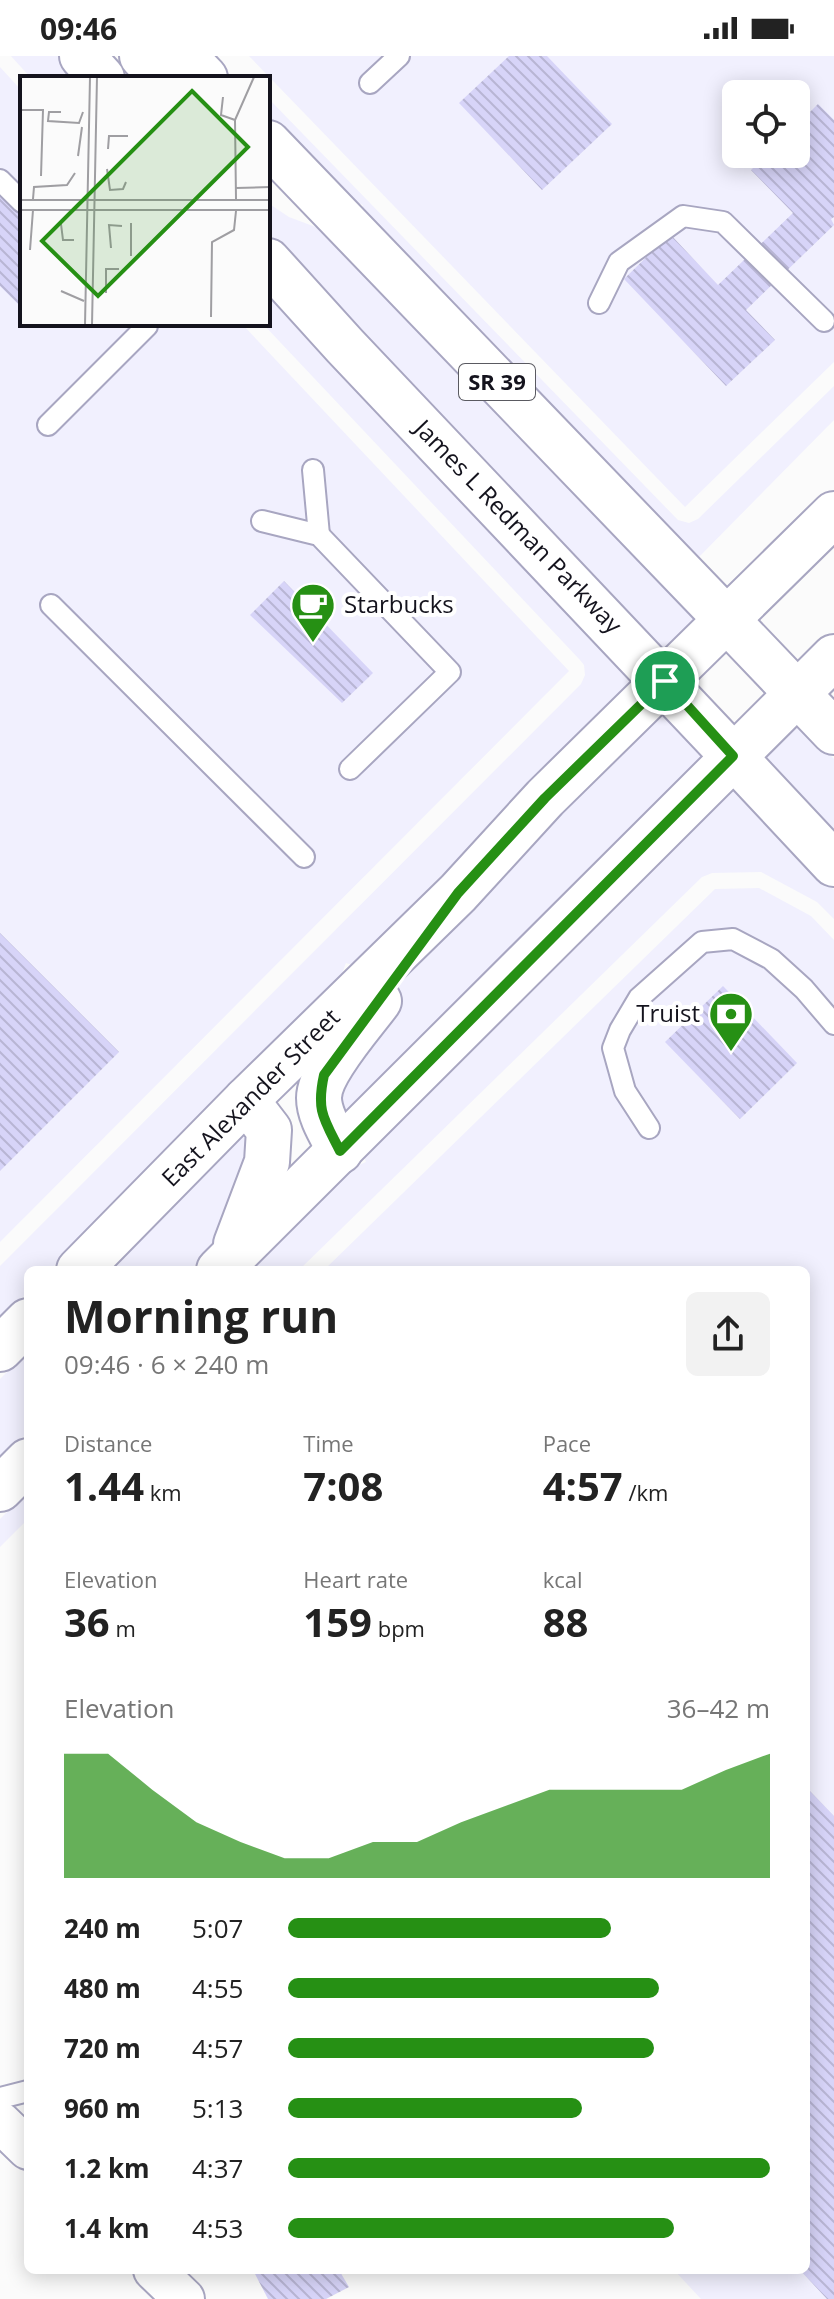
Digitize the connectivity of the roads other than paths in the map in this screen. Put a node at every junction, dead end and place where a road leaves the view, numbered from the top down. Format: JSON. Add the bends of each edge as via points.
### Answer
{"nodes":[{"id":1,"x":82,"y":56,"type":"edge"},
{"id":2,"x":142,"y":56,"type":"edge"},
{"id":3,"x":184,"y":56,"type":"edge"},
{"id":4,"x":399,"y":56,"type":"edge"},
{"id":5,"x":100,"y":76,"type":"edge"},
{"id":6,"x":161,"y":76,"type":"edge"},
{"id":7,"x":203,"y":76,"type":"edge"},
{"id":8,"x":370,"y":83,"type":"dead end"},
{"id":9,"x":270,"y":145,"type":"edge"},
{"id":10,"x":0,"y":180,"type":"edge"},
{"id":11,"x":270,"y":182,"type":"edge"},
{"id":12,"x":20,"y":200,"type":"edge"},
{"id":13,"x":338,"y":216,"type":"junction"},
{"id":14,"x":270,"y":263,"type":"edge"},
{"id":15,"x":599,"y":303,"type":"dead end"},
{"id":16,"x":824,"y":321,"type":"dead end"},
{"id":17,"x":147,"y":326,"type":"edge"},
{"id":18,"x":48,"y":425,"type":"dead end"},
{"id":19,"x":313,"y":470,"type":"dead end"},
{"id":20,"x":834,"y":514,"type":"edge"},
{"id":21,"x":262,"y":521,"type":"dead end"},
{"id":22,"x":319,"y":535,"type":"junction"},
{"id":23,"x":51,"y":605,"type":"dead end"},
{"id":24,"x":727,"y":620,"type":"junction"},
{"id":25,"x":834,"y":657,"type":"edge"},
{"id":26,"x":665,"y":681,"type":"junction"},
{"id":27,"x":797,"y":693,"type":"junction"},
{"id":28,"x":834,"y":732,"type":"edge"},
{"id":29,"x":733,"y":756,"type":"junction"},
{"id":30,"x":350,"y":769,"type":"dead end"},
{"id":31,"x":304,"y":857,"type":"dead end"},
{"id":32,"x":834,"y":864,"type":"edge"},
{"id":33,"x":458,"y":893,"type":"junction"},
{"id":34,"x":834,"y":1024,"type":"edge"},
{"id":35,"x":246,"y":1100,"type":"junction"},
{"id":36,"x":649,"y":1128,"type":"dead end"},
{"id":37,"x":340,"y":1151,"type":"junction"},
{"id":38,"x":225,"y":1264,"type":"edge"},
{"id":39,"x":83,"y":1266,"type":"edge"},
{"id":40,"x":24,"y":1465,"type":"edge"},
{"id":41,"x":0,"y":1489,"type":"edge"},
{"id":42,"x":24,"y":2092,"type":"edge"},
{"id":43,"x":0,"y":2098,"type":"edge"},
{"id":44,"x":0,"y":2122,"type":"edge"},
{"id":45,"x":24,"y":2145,"type":"edge"},
{"id":46,"x":158,"y":2274,"type":"edge"},
{"id":47,"x":184,"y":2299,"type":"edge"}],
"edges":[{"from":1,"to":5,"type":"main road"},
{"from":2,"to":6,"type":"main road"},
{"from":3,"to":7,"type":"main road"},
{"from":4,"to":8,"type":"lane"},
{"from":9,"to":13,"type":"main road","number":"SR 39"},
{"from":10,"to":12,"type":"lane"},
{"from":11,"to":13,"type":"main road"},
{"from":13,"to":24,"type":"main road","number":"SR 39"},
{"from":14,"to":26,"type":"main road","name":"James L Redman Parkway"},
{"from":15,"to":16,"type":"lane","via":[[619,262],[683,216],[723,222]]},
{"from":17,"to":18,"type":"lane"},
{"from":19,"to":22,"type":"lane"},
{"from":20,"to":24,"type":"main road","name":"East Alexander Street"},
{"from":21,"to":22,"type":"lane"},
{"from":22,"to":30,"type":"lane","via":[[450,672]]},
{"from":23,"to":31,"type":"lane"},
{"from":24,"to":26,"type":"main road","name":"East Alexander Street"},
{"from":24,"to":27,"type":"main road"},
{"from":25,"to":27,"type":"main road"},
{"from":26,"to":29,"type":"main road","name":"James L Redman Parkway"},
{"from":26,"to":33,"type":"main road","name":"East Alexander Street","via":[[545,798]]},
{"from":27,"to":28,"type":"main road"},
{"from":27,"to":29,"type":"main road"},
{"from":29,"to":32,"type":"main road","name":"James L Redman Parkway"},
{"from":29,"to":37,"type":"main road"},
{"from":33,"to":35,"type":"main road","name":"East Alexander Street"},
{"from":33,"to":37,"type":"main road","via":[[324,1075],[319,1097],[323,1117]]},
{"from":34,"to":36,"type":"lane","via":[[771,959],[733,939],[702,942],[639,998],[613,1048],[625,1091]]},
{"from":35,"to":38,"type":"main road","via":[[269,1130],[267,1162]]},
{"from":35,"to":39,"type":"main road","name":"East Alexander Street"},
{"from":37,"to":38,"type":"main road"},
{"from":40,"to":41,"type":"main road"},
{"from":42,"to":43,"type":"lane"},
{"from":44,"to":45,"type":"street"},
{"from":46,"to":47,"type":"street"}]}
